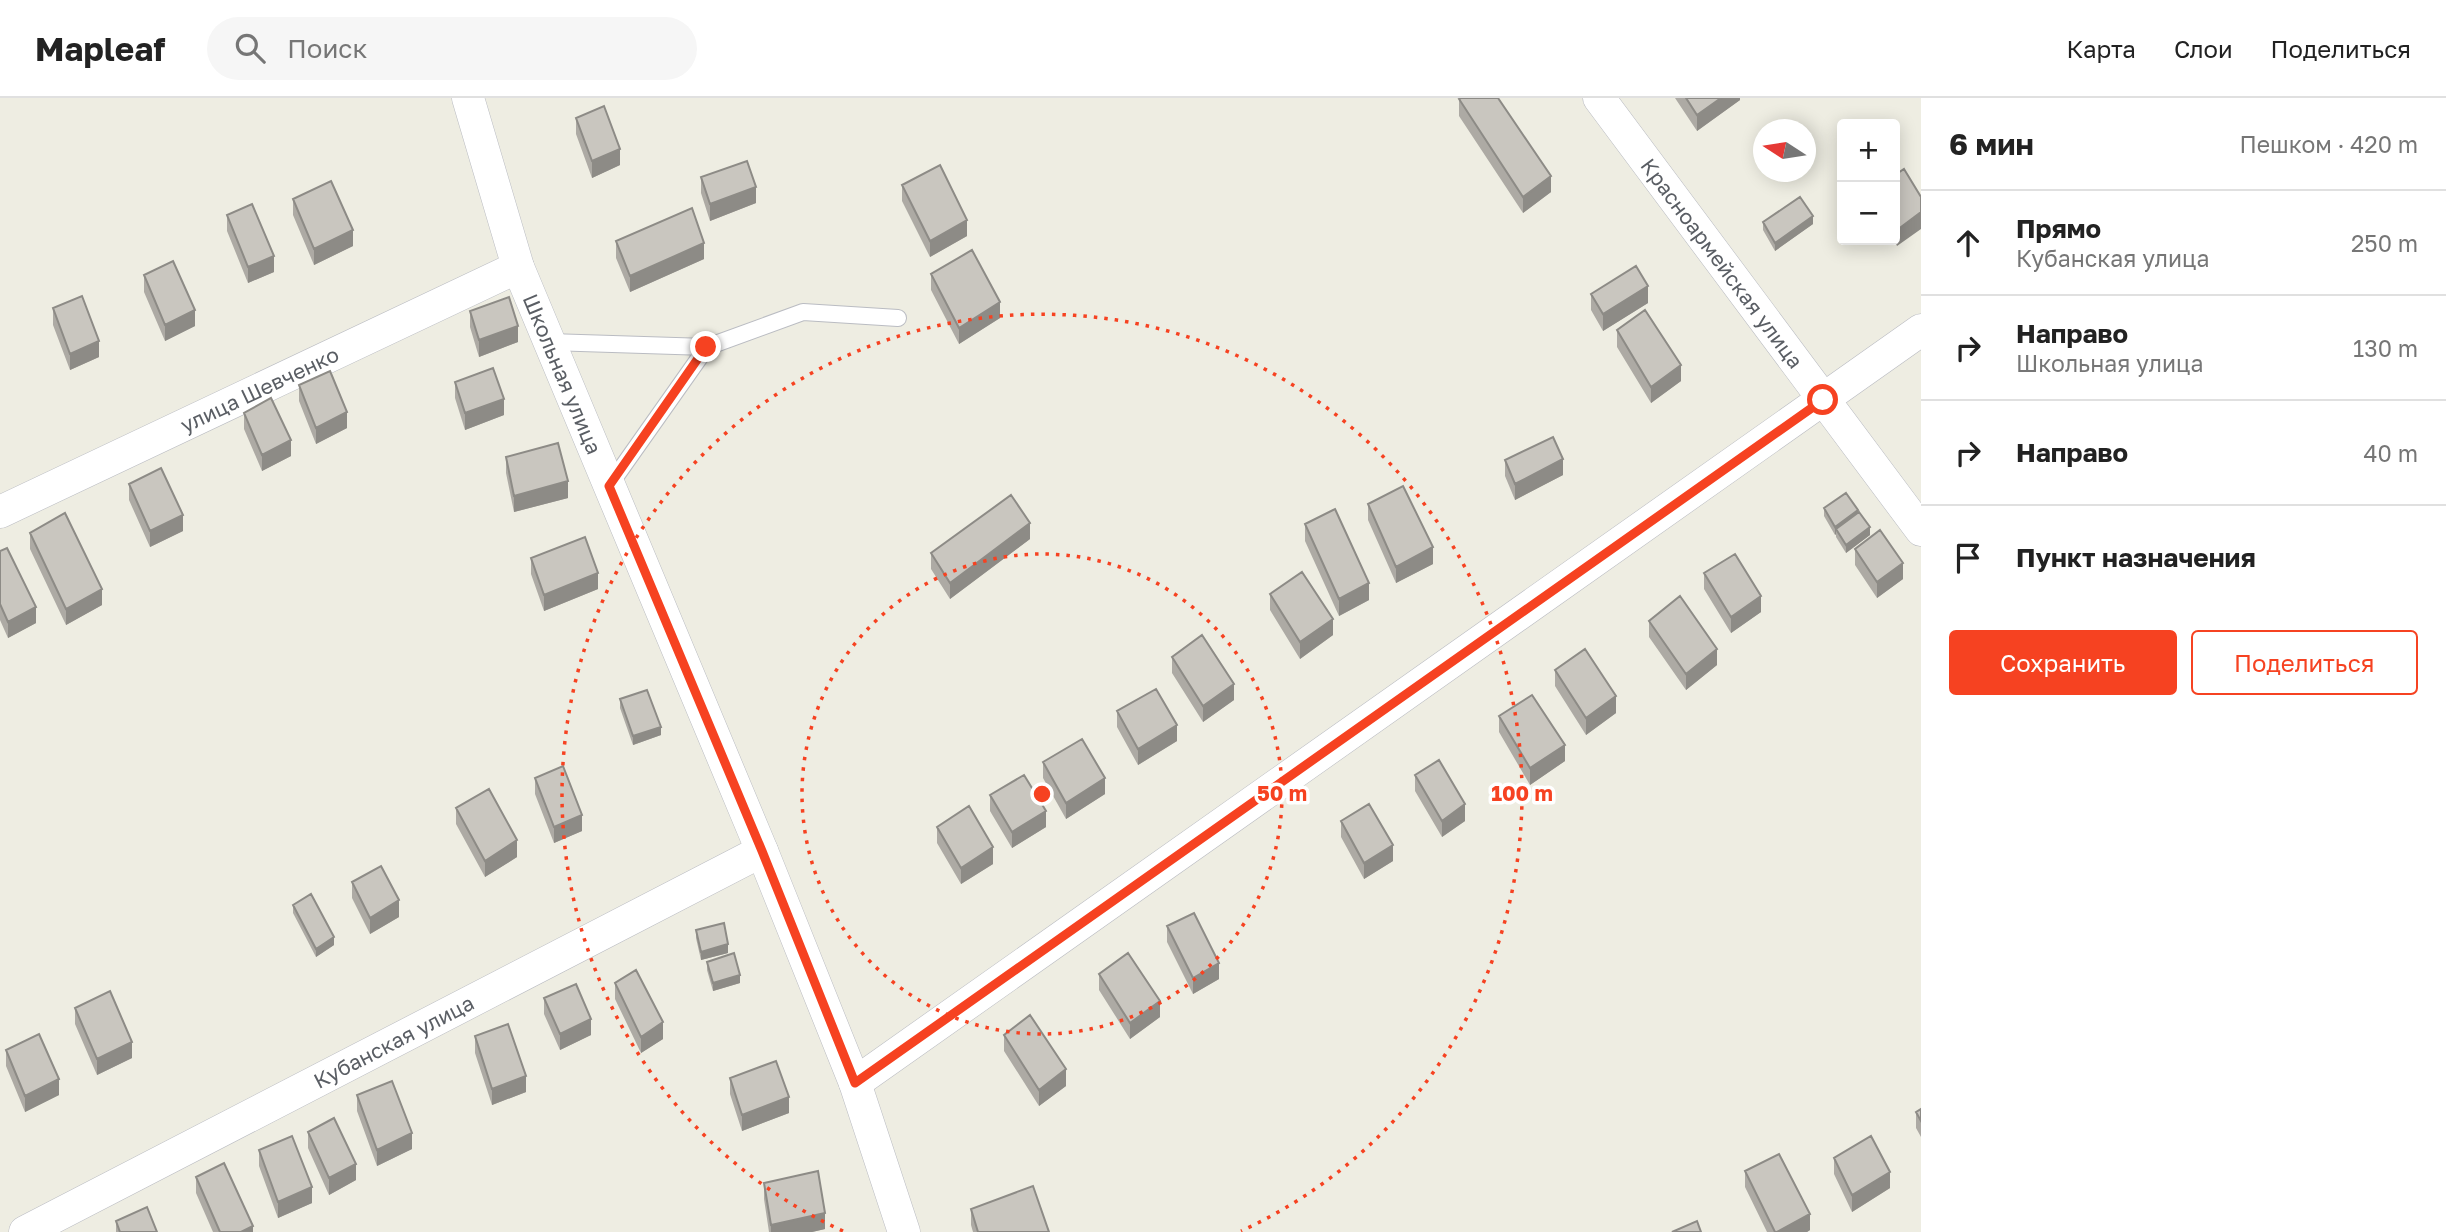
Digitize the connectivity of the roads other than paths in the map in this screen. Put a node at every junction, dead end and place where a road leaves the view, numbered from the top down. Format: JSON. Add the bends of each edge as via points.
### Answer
{"nodes":[{"id":1,"x":468,"y":98,"type":"edge"},
{"id":2,"x":1599,"y":98,"type":"edge"},
{"id":3,"x":518,"y":267,"type":"junction"},
{"id":4,"x":898,"y":318,"type":"dead end"},
{"id":5,"x":1921,"y":330,"type":"edge"},
{"id":6,"x":549,"y":342,"type":"junction"},
{"id":7,"x":706,"y":347,"type":"junction"},
{"id":8,"x":1823,"y":400,"type":"junction"},
{"id":9,"x":609,"y":486,"type":"junction"},
{"id":10,"x":0,"y":512,"type":"edge"},
{"id":11,"x":1921,"y":530,"type":"edge"},
{"id":12,"x":762,"y":851,"type":"junction"},
{"id":13,"x":855,"y":1083,"type":"junction"},
{"id":14,"x":25,"y":1232,"type":"edge"},
{"id":15,"x":904,"y":1232,"type":"edge"}],
"edges":[{"from":1,"to":3,"type":"street","name":"Школьная улица"},
{"from":2,"to":8,"type":"street","name":"Красноармейская улица"},
{"from":3,"to":6,"type":"street","name":"Школьная улица"},
{"from":3,"to":10,"type":"street","name":"улица Шевченко"},
{"from":4,"to":7,"type":"lane","via":[[803,312]]},
{"from":5,"to":8,"type":"street"},
{"from":6,"to":7,"type":"lane"},
{"from":6,"to":9,"type":"street","name":"Школьная улица"},
{"from":7,"to":9,"type":"lane"},
{"from":8,"to":11,"type":"street","name":"Красноармейская улица"},
{"from":8,"to":13,"type":"street"},
{"from":9,"to":12,"type":"street","name":"Школьная улица"},
{"from":12,"to":13,"type":"street","name":"Школьная улица"},
{"from":12,"to":14,"type":"street","name":"Кубанская улица"},
{"from":13,"to":15,"type":"street","name":"Школьная улица"}]}
